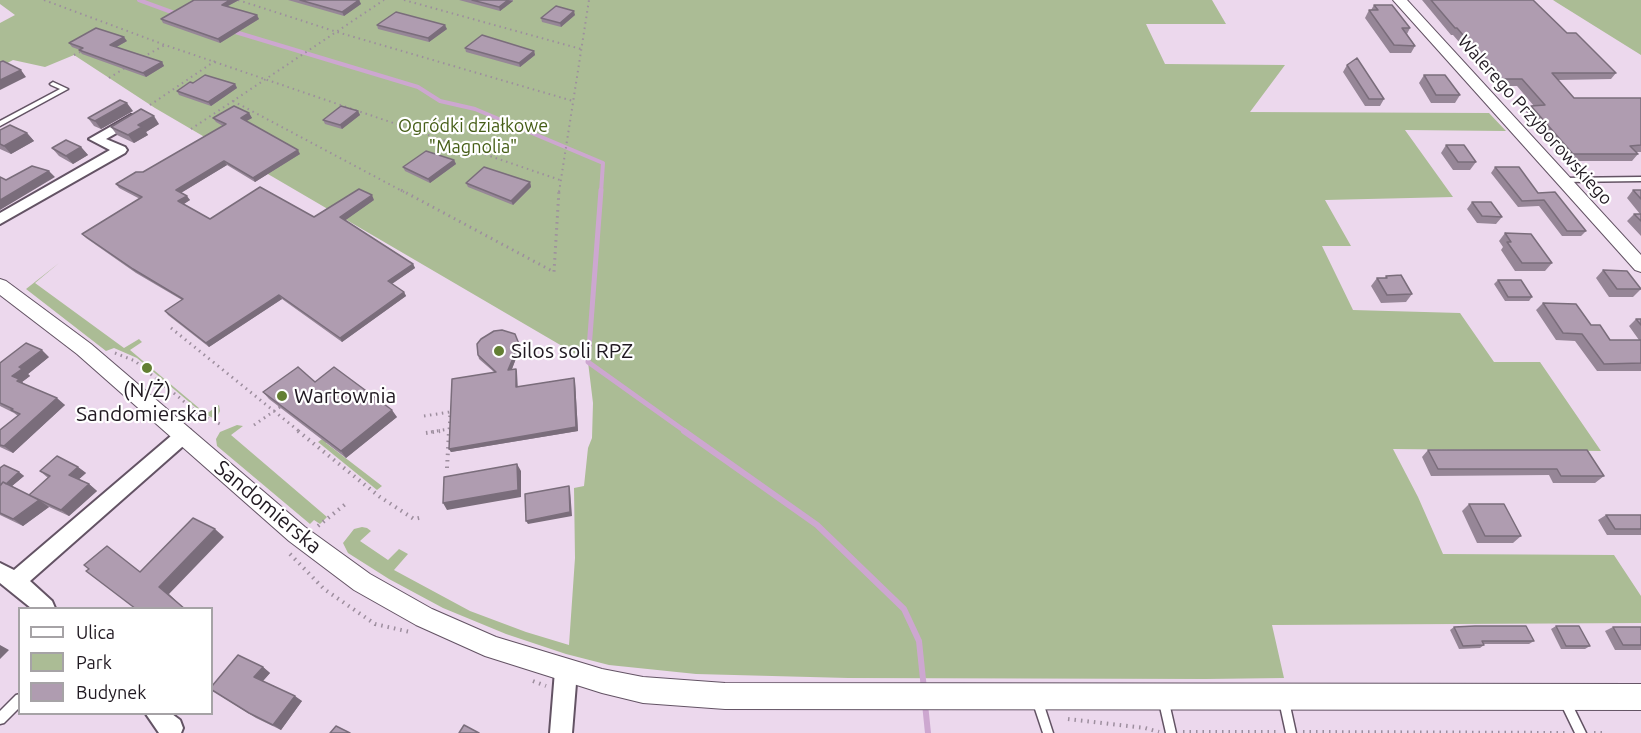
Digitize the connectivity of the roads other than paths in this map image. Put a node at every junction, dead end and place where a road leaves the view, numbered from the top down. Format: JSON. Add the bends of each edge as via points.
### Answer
{"nodes":[{"id":1,"x":1400,"y":0,"type":"edge"},
{"id":2,"x":53,"y":84,"type":"dead end"},
{"id":3,"x":146,"y":109,"type":"edge"},
{"id":4,"x":0,"y":124,"type":"edge"},
{"id":5,"x":1641,"y":179,"type":"edge"},
{"id":6,"x":1563,"y":180,"type":"junction"},
{"id":7,"x":0,"y":219,"type":"edge"},
{"id":8,"x":1641,"y":266,"type":"edge"},
{"id":9,"x":0,"y":286,"type":"edge"},
{"id":10,"x":184,"y":435,"type":"junction"},
{"id":11,"x":7,"y":576,"type":"edge"},
{"id":12,"x":43,"y":607,"type":"edge"},
{"id":13,"x":568,"y":672,"type":"junction"},
{"id":14,"x":1036,"y":696,"type":"junction"},
{"id":15,"x":1163,"y":697,"type":"junction"},
{"id":16,"x":1283,"y":697,"type":"junction"},
{"id":17,"x":1563,"y":697,"type":"junction"},
{"id":18,"x":1641,"y":697,"type":"edge"},
{"id":19,"x":18,"y":701,"type":"edge"},
{"id":20,"x":158,"y":715,"type":"edge"},
{"id":21,"x":0,"y":719,"type":"edge"},
{"id":22,"x":170,"y":733,"type":"edge"},
{"id":23,"x":561,"y":733,"type":"edge"},
{"id":24,"x":1048,"y":733,"type":"edge"},
{"id":25,"x":1171,"y":733,"type":"edge"},
{"id":26,"x":1291,"y":733,"type":"edge"},
{"id":27,"x":1581,"y":733,"type":"edge"}],
"edges":[{"from":1,"to":6,"type":"street","name":"Walerego Przyborowskiego"},
{"from":2,"to":4,"type":"lane","via":[[65,89]]},
{"from":3,"to":7,"type":"street","via":[[96,139],[120,150]]},
{"from":5,"to":6,"type":"lane"},
{"from":6,"to":8,"type":"street","name":"Walerego Przyborowskiego"},
{"from":9,"to":10,"type":"street","name":"Sandomierska","via":[[84,348]]},
{"from":10,"to":11,"type":"street","via":[[49,554]]},
{"from":10,"to":13,"type":"street","name":"Sandomierska","via":[[301,537],[362,582],[465,636]]},
{"from":11,"to":12,"type":"street"},
{"from":13,"to":14,"type":"street","name":"Sandomierska","via":[[643,690],[725,696]]},
{"from":13,"to":23,"type":"street"},
{"from":14,"to":15,"type":"street","name":"Sandomierska"},
{"from":14,"to":24,"type":"lane"},
{"from":15,"to":16,"type":"street","name":"Sandomierska"},
{"from":15,"to":25,"type":"lane"},
{"from":16,"to":17,"type":"street","name":"Sandomierska"},
{"from":16,"to":26,"type":"lane"},
{"from":17,"to":18,"type":"street","name":"Sandomierska"},
{"from":17,"to":27,"type":"lane"},
{"from":19,"to":21,"type":"lane"},
{"from":20,"to":22,"type":"street","via":[[172,728]]}]}
